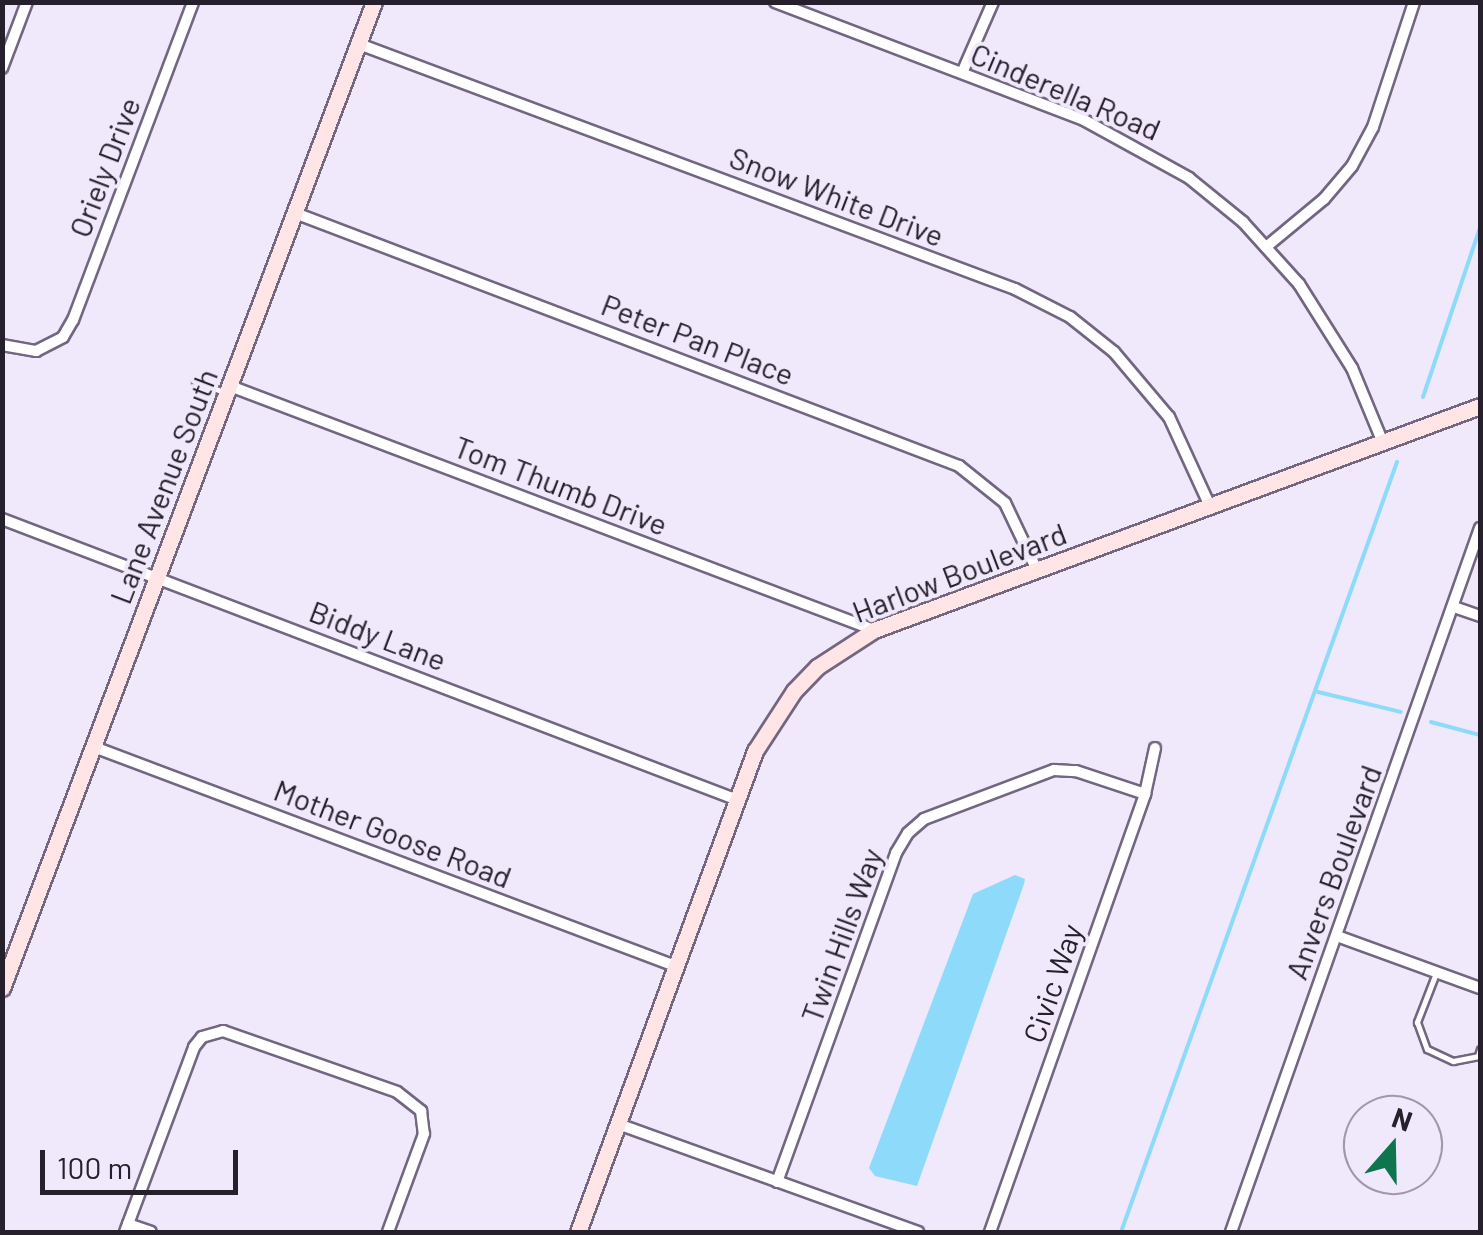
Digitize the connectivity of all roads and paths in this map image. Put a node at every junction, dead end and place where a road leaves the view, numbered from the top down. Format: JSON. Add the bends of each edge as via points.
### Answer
{"nodes":[{"id":1,"x":193,"y":2,"type":"edge"},
{"id":2,"x":374,"y":2,"type":"edge"},
{"id":3,"x":775,"y":2,"type":"edge"},
{"id":4,"x":993,"y":2,"type":"edge"},
{"id":5,"x":1414,"y":2,"type":"edge"},
{"id":6,"x":22,"y":4,"type":"edge"},
{"id":7,"x":359,"y":44,"type":"junction"},
{"id":8,"x":2,"y":68,"type":"edge"},
{"id":9,"x":962,"y":73,"type":"junction"},
{"id":10,"x":294,"y":214,"type":"junction"},
{"id":11,"x":1266,"y":246,"type":"junction"},
{"id":12,"x":2,"y":345,"type":"edge"},
{"id":13,"x":195,"y":381,"type":"dead end"},
{"id":14,"x":228,"y":390,"type":"junction"},
{"id":15,"x":1480,"y":406,"type":"edge"},
{"id":16,"x":1383,"y":443,"type":"junction"},
{"id":17,"x":1210,"y":506,"type":"junction"},
{"id":18,"x":2,"y":519,"type":"edge"},
{"id":19,"x":1480,"y":528,"type":"edge"},
{"id":20,"x":1037,"y":570,"type":"junction"},
{"id":21,"x":158,"y":577,"type":"junction"},
{"id":22,"x":1454,"y":606,"type":"junction"},
{"id":23,"x":1480,"y":616,"type":"edge"},
{"id":24,"x":874,"y":630,"type":"junction"},
{"id":25,"x":94,"y":747,"type":"junction"},
{"id":26,"x":1156,"y":748,"type":"dead end"},
{"id":27,"x":1145,"y":794,"type":"junction"},
{"id":28,"x":735,"y":799,"type":"junction"},
{"id":29,"x":1337,"y":936,"type":"junction"},
{"id":30,"x":676,"y":966,"type":"junction"},
{"id":31,"x":1436,"y":973,"type":"junction"},
{"id":32,"x":2,"y":988,"type":"edge"},
{"id":33,"x":1480,"y":988,"type":"edge"},
{"id":34,"x":1480,"y":1050,"type":"edge"},
{"id":35,"x":618,"y":1124,"type":"junction"},
{"id":36,"x":777,"y":1182,"type":"junction"},
{"id":37,"x":127,"y":1228,"type":"edge"},
{"id":38,"x":151,"y":1232,"type":"edge"},
{"id":39,"x":388,"y":1232,"type":"edge"},
{"id":40,"x":578,"y":1232,"type":"edge"},
{"id":41,"x":918,"y":1232,"type":"edge"},
{"id":42,"x":990,"y":1232,"type":"edge"},
{"id":43,"x":1231,"y":1232,"type":"edge"}],
"edges":[{"from":1,"to":12,"type":"street","name":"Oriely Drive","via":[[73,320],[54,344],[36,351]]},
{"from":2,"to":7,"type":"street","name":"Lane Avenue South"},
{"from":3,"to":9,"type":"street","name":"Cinderella Road"},
{"from":4,"to":9,"type":"street"},
{"from":5,"to":11,"type":"street","via":[[1373,127],[1352,166],[1324,199]]},
{"from":6,"to":8,"type":"street"},
{"from":7,"to":10,"type":"street","name":"Lane Avenue South"},
{"from":7,"to":17,"type":"street","name":"Snow White Drive","via":[[1014,290],[1070,317],[1114,352],[1169,418]]},
{"from":9,"to":11,"type":"street","name":"Cinderella Road","via":[[1126,139],[1219,200]]},
{"from":10,"to":14,"type":"street","name":"Lane Avenue South"},
{"from":10,"to":20,"type":"street","name":"Peter Pan Place","via":[[959,466],[1005,503]]},
{"from":11,"to":16,"type":"street","name":"Cinderella Road","via":[[1332,332]]},
{"from":13,"to":14,"type":"lane"},
{"from":14,"to":21,"type":"street","name":"Lane Avenue South"},
{"from":14,"to":24,"type":"street","name":"Tom Thumb Drive"},
{"from":15,"to":16,"type":"street","name":"Harlow Boulevard"},
{"from":16,"to":17,"type":"street","name":"Harlow Boulevard"},
{"from":17,"to":20,"type":"street","name":"Harlow Boulevard"},
{"from":18,"to":21,"type":"street","name":"Biddy Lane"},
{"from":19,"to":22,"type":"street","name":"Anvers Boulevard"},
{"from":20,"to":24,"type":"street","name":"Harlow Boulevard"},
{"from":21,"to":25,"type":"street","name":"Lane Avenue South"},
{"from":21,"to":28,"type":"street","name":"Biddy Lane"},
{"from":22,"to":23,"type":"street"},
{"from":22,"to":29,"type":"street","name":"Anvers Boulevard"},
{"from":24,"to":28,"type":"street","name":"Harlow Boulevard","via":[[817,667],[794,691],[755,750]]},
{"from":25,"to":30,"type":"street","name":"Mother Goose Road"},
{"from":25,"to":32,"type":"street","name":"Lane Avenue South"},
{"from":26,"to":27,"type":"street","name":"Civic Way"},
{"from":27,"to":36,"type":"street","name":"Twin Hills Way","via":[[1076,770],[1054,770],[924,819],[908,833]]},
{"from":27,"to":42,"type":"street","name":"Civic Way"},
{"from":28,"to":30,"type":"street","name":"Harlow Boulevard"},
{"from":29,"to":31,"type":"street"},
{"from":29,"to":43,"type":"street","name":"Anvers Boulevard"},
{"from":30,"to":35,"type":"street","name":"Harlow Boulevard"},
{"from":31,"to":33,"type":"street"},
{"from":31,"to":34,"type":"lane","via":[[1417,1022],[1427,1049],[1454,1061]]},
{"from":35,"to":36,"type":"street"},
{"from":35,"to":40,"type":"street","name":"Harlow Boulevard"},
{"from":36,"to":41,"type":"street"},
{"from":37,"to":38,"type":"street"},
{"from":37,"to":39,"type":"street","via":[[194,1047],[212,1033],[234,1032],[396,1092],[421,1112],[424,1134]]}]}
